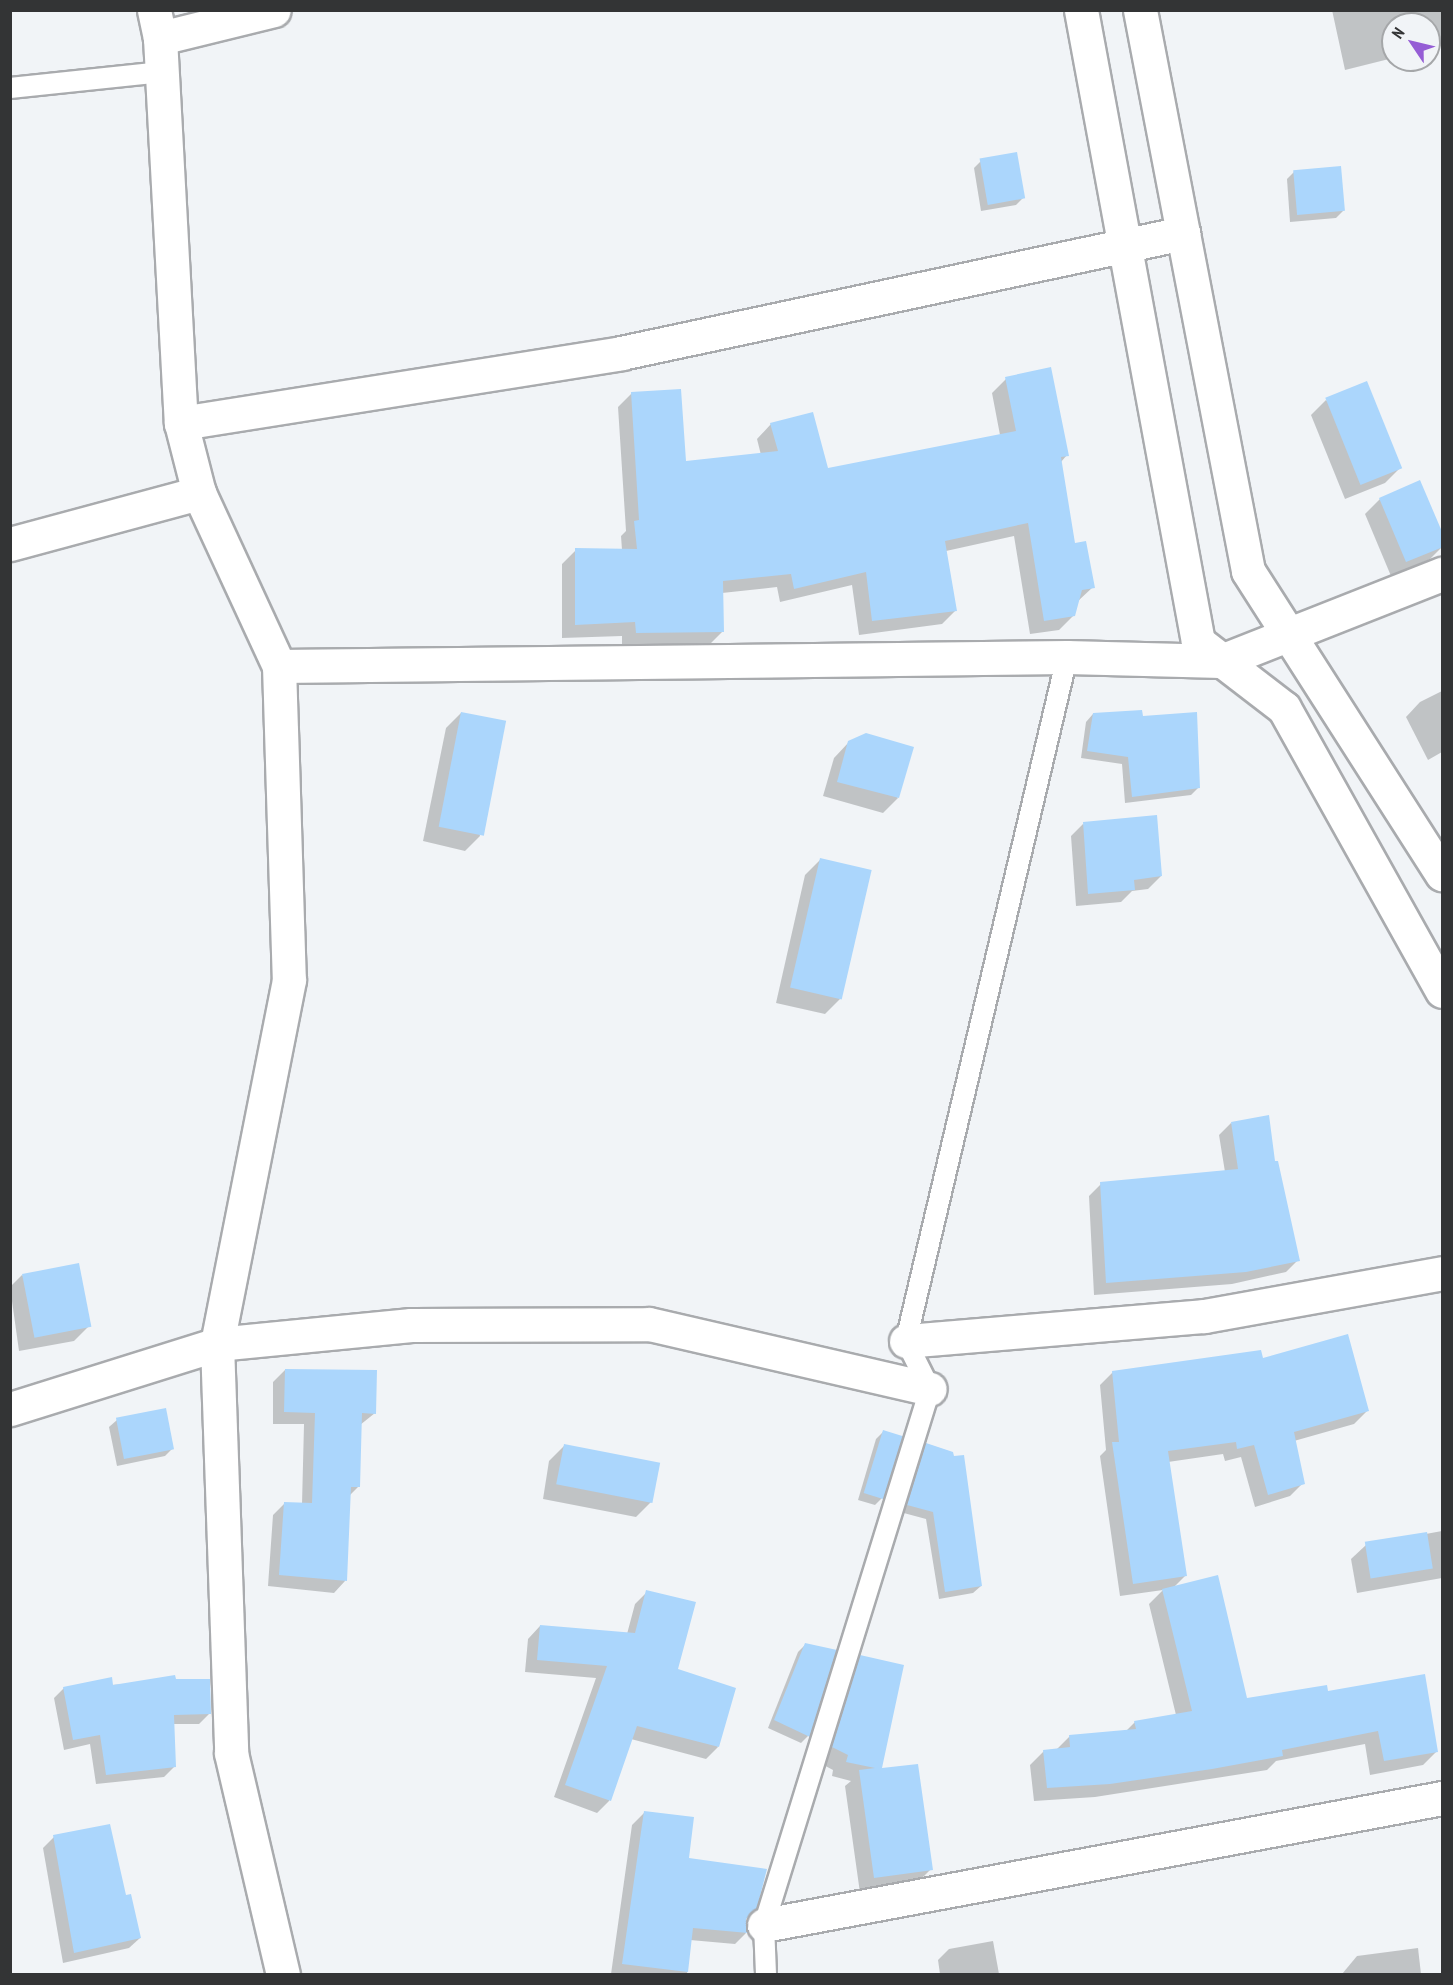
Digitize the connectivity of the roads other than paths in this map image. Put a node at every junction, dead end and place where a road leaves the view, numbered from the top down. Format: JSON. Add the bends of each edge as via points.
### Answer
{"nodes":[{"id":1,"x":274,"y":10,"type":"edge"},
{"id":2,"x":1081,"y":10,"type":"edge"},
{"id":3,"x":1140,"y":10,"type":"edge"},
{"id":4,"x":157,"y":24,"type":"edge"},
{"id":5,"x":162,"y":72,"type":"junction"},
{"id":6,"x":10,"y":88,"type":"edge"},
{"id":7,"x":1183,"y":233,"type":"junction"},
{"id":8,"x":1124,"y":245,"type":"junction"},
{"id":9,"x":182,"y":423,"type":"junction"},
{"id":10,"x":199,"y":493,"type":"junction"},
{"id":11,"x":10,"y":544,"type":"edge"},
{"id":12,"x":1443,"y":573,"type":"edge"},
{"id":13,"x":1288,"y":634,"type":"junction"},
{"id":14,"x":1067,"y":657,"type":"junction"},
{"id":15,"x":1221,"y":661,"type":"junction"},
{"id":16,"x":279,"y":666,"type":"junction"},
{"id":17,"x":1443,"y":874,"type":"edge"},
{"id":18,"x":1443,"y":991,"type":"edge"},
{"id":19,"x":1443,"y":1272,"type":"edge"},
{"id":20,"x":906,"y":1341,"type":"junction"},
{"id":21,"x":217,"y":1344,"type":"junction"},
{"id":22,"x":930,"y":1389,"type":"junction"},
{"id":23,"x":10,"y":1409,"type":"edge"},
{"id":24,"x":1443,"y":1798,"type":"edge"},
{"id":25,"x":764,"y":1924,"type":"junction"},
{"id":26,"x":284,"y":1974,"type":"edge"},
{"id":27,"x":766,"y":1974,"type":"edge"}],
"edges":[{"from":1,"to":4,"type":"street"},
{"from":2,"to":8,"type":"street"},
{"from":3,"to":7,"type":"street"},
{"from":4,"to":5,"type":"street"},
{"from":5,"to":6,"type":"lane"},
{"from":5,"to":9,"type":"street"},
{"from":7,"to":8,"type":"street"},
{"from":7,"to":13,"type":"street","via":[[1248,571]]},
{"from":8,"to":9,"type":"street","via":[[621,353]]},
{"from":8,"to":15,"type":"street","via":[[1198,642]]},
{"from":9,"to":10,"type":"street"},
{"from":10,"to":11,"type":"street"},
{"from":10,"to":16,"type":"street"},
{"from":12,"to":13,"type":"street"},
{"from":13,"to":15,"type":"street"},
{"from":13,"to":17,"type":"street"},
{"from":14,"to":15,"type":"street"},
{"from":14,"to":16,"type":"street"},
{"from":14,"to":20,"type":"lane"},
{"from":15,"to":18,"type":"street","via":[[1284,708]]},
{"from":16,"to":21,"type":"street","via":[[289,980]]},
{"from":19,"to":20,"type":"street","via":[[1204,1316]]},
{"from":20,"to":22,"type":"lane"},
{"from":21,"to":22,"type":"street","via":[[411,1325],[649,1324]]},
{"from":21,"to":23,"type":"street"},
{"from":21,"to":26,"type":"street","via":[[231,1753]]},
{"from":22,"to":25,"type":"lane"},
{"from":24,"to":25,"type":"street"},
{"from":25,"to":27,"type":"lane"}]}
